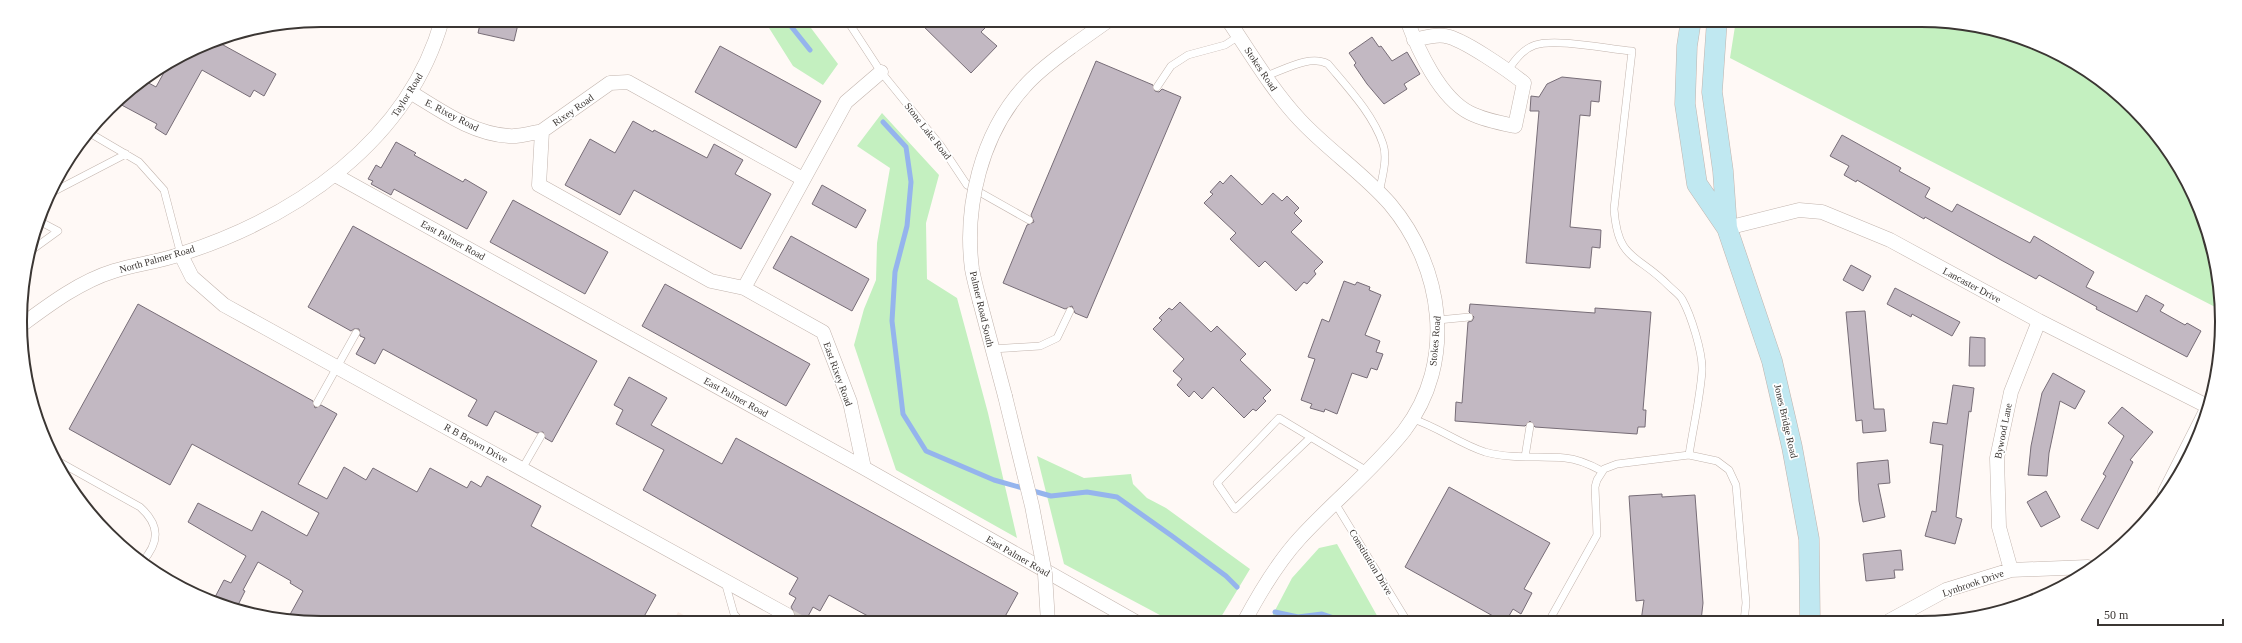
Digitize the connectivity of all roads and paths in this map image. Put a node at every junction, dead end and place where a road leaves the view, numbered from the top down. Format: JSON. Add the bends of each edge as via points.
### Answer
{"nodes":[{"id":1,"x":439,"y":27,"type":"edge"},
{"id":2,"x":852,"y":27,"type":"edge"},
{"id":3,"x":1099,"y":27,"type":"edge"},
{"id":4,"x":1233,"y":27,"type":"edge"},
{"id":5,"x":1409,"y":27,"type":"edge"},
{"id":6,"x":1690,"y":27,"type":"edge"},
{"id":7,"x":1717,"y":27,"type":"edge"},
{"id":8,"x":1239,"y":36,"type":"junction"},
{"id":9,"x":1414,"y":40,"type":"junction"},
{"id":10,"x":1508,"y":70,"type":"junction"},
{"id":11,"x":881,"y":72,"type":"junction"},
{"id":12,"x":1266,"y":76,"type":"junction"},
{"id":13,"x":1157,"y":87,"type":"dead end"},
{"id":14,"x":410,"y":92,"type":"junction"},
{"id":15,"x":542,"y":131,"type":"junction"},
{"id":16,"x":93,"y":135,"type":"edge"},
{"id":17,"x":126,"y":154,"type":"junction"},
{"id":18,"x":335,"y":175,"type":"junction"},
{"id":19,"x":803,"y":179,"type":"junction"},
{"id":20,"x":58,"y":189,"type":"edge"},
{"id":21,"x":1379,"y":193,"type":"junction"},
{"id":22,"x":1029,"y":220,"type":"dead end"},
{"id":23,"x":44,"y":223,"type":"edge"},
{"id":24,"x":1727,"y":228,"type":"junction"},
{"id":25,"x":37,"y":246,"type":"edge"},
{"id":26,"x":181,"y":254,"type":"junction"},
{"id":27,"x":711,"y":281,"type":"joint"},
{"id":28,"x":744,"y":288,"type":"junction"},
{"id":29,"x":1070,"y":311,"type":"dead end"},
{"id":30,"x":1469,"y":317,"type":"dead end"},
{"id":31,"x":1438,"y":320,"type":"junction"},
{"id":32,"x":27,"y":321,"type":"edge"},
{"id":33,"x":2039,"y":321,"type":"junction"},
{"id":34,"x":356,"y":333,"type":"dead end"},
{"id":35,"x":992,"y":348,"type":"junction"},
{"id":36,"x":337,"y":367,"type":"junction"},
{"id":37,"x":317,"y":403,"type":"dead end"},
{"id":38,"x":2203,"y":404,"type":"edge"},
{"id":39,"x":1413,"y":419,"type":"junction"},
{"id":40,"x":1530,"y":426,"type":"dead end"},
{"id":41,"x":542,"y":436,"type":"dead end"},
{"id":42,"x":1311,"y":437,"type":"junction"},
{"id":43,"x":2187,"y":448,"type":"edge"},
{"id":44,"x":1689,"y":455,"type":"junction"},
{"id":45,"x":1525,"y":456,"type":"junction"},
{"id":46,"x":64,"y":466,"type":"edge"},
{"id":47,"x":864,"y":468,"type":"junction"},
{"id":48,"x":522,"y":469,"type":"junction"},
{"id":49,"x":2176,"y":469,"type":"edge"},
{"id":50,"x":1367,"y":471,"type":"junction"},
{"id":51,"x":1602,"y":471,"type":"junction"},
{"id":52,"x":1335,"y":503,"type":"junction"},
{"id":53,"x":146,"y":558,"type":"edge"},
{"id":54,"x":2082,"y":567,"type":"edge"},
{"id":55,"x":2011,"y":570,"type":"junction"},
{"id":56,"x":724,"y":580,"type":"junction"},
{"id":57,"x":787,"y":615,"type":"tunnel mouth"},
{"id":58,"x":736,"y":616,"type":"edge"},
{"id":59,"x":1048,"y":616,"type":"edge"},
{"id":60,"x":1125,"y":616,"type":"edge"},
{"id":61,"x":1247,"y":616,"type":"edge"},
{"id":62,"x":1404,"y":616,"type":"edge"},
{"id":63,"x":1552,"y":616,"type":"edge"},
{"id":64,"x":1745,"y":616,"type":"edge"},
{"id":65,"x":1810,"y":616,"type":"edge"},
{"id":66,"x":1898,"y":616,"type":"edge"}],
"edges":[{"from":1,"to":14,"type":"street","name":"Taylor Road","via":[[427,61]]},
{"from":2,"to":11,"type":"lane","name":"Stone Lake Road"},
{"from":3,"to":35,"type":"street","name":"Palmer Road South","bridge":true,"via":[[1024,87],[1001,119],[989,143],[971,206],[970,228],[972,270]]},
{"from":4,"to":8,"type":"street","name":"Stokes Road"},
{"from":5,"to":9,"type":"street"},
{"from":6,"to":24,"type":"main road","name":"Jones Bridge Road","via":[[1685,104],[1697,184]]},
{"from":7,"to":24,"type":"main road","name":"Jones Bridge Road","via":[[1712,92],[1724,171]]},
{"from":8,"to":12,"type":"street","name":"Stokes Road"},
{"from":8,"to":13,"type":"lane","via":[[1225,45],[1188,55],[1171,66]]},
{"from":9,"to":10,"type":"street","via":[[1443,35],[1457,38]]},
{"from":9,"to":10,"type":"street","via":[[1443,89],[1458,104],[1470,113],[1515,126],[1524,83]]},
{"from":10,"to":44,"type":"lane","via":[[1520,54],[1534,45],[1549,42],[1632,51],[1614,209],[1615,228],[1620,244],[1631,256],[1663,279],[1681,298],[1694,325],[1702,370]]},
{"from":11,"to":19,"type":"street","via":[[846,102]]},
{"from":11,"to":22,"type":"lane","name":"Stone Lake Road","via":[[941,146],[967,185]]},
{"from":12,"to":21,"type":"street","name":"Stokes Road","via":[[1301,122]]},
{"from":12,"to":21,"type":"lane","via":[[1304,63],[1320,60],[1328,64],[1367,114],[1383,144],[1384,162]]},
{"from":14,"to":15,"type":"street","name":"E. Rixey Road","via":[[443,113],[478,130],[509,136]]},
{"from":14,"to":18,"type":"street","name":"Taylor Road","via":[[394,118]]},
{"from":15,"to":19,"type":"street","name":"Rixey Road","via":[[610,83],[628,82]]},
{"from":15,"to":27,"type":"street","name":"Rixey Road","via":[[539,185]]},
{"from":16,"to":17,"type":"lane"},
{"from":17,"to":20,"type":"lane"},
{"from":17,"to":26,"type":"lane","via":[[139,162],[164,190]]},
{"from":18,"to":26,"type":"street","name":"North Palmer Road","via":[[310,194],[279,212]]},
{"from":18,"to":47,"type":"street","name":"East Palmer Road"},
{"from":19,"to":28,"type":"street"},
{"from":21,"to":31,"type":"street","name":"Stokes Road","via":[[1417,242],[1432,283]]},
{"from":23,"to":25,"type":"lane","via":[[58,231]]},
{"from":24,"to":33,"type":"street","name":"Lancaster Drive","via":[[1799,210],[1822,212],[1890,240]]},
{"from":24,"to":65,"type":"main road","name":"Jones Bridge Road","via":[[1772,361],[1792,447],[1809,539]]},
{"from":26,"to":32,"type":"street","name":"North Palmer Road","via":[[113,271],[78,288]]},
{"from":26,"to":36,"type":"street","name":"R B Brown Drive","via":[[192,277],[224,305]]},
{"from":27,"to":28,"type":"street","name":"East Rixey Road"},
{"from":28,"to":47,"type":"street","name":"East Rixey Road","via":[[823,332],[850,402]]},
{"from":29,"to":35,"type":"lane","via":[[1057,338],[1040,346]]},
{"from":30,"to":31,"type":"lane"},
{"from":31,"to":39,"type":"street","name":"Stokes Road","via":[[1436,356],[1430,380]]},
{"from":33,"to":38,"type":"street","name":"Lancaster Drive"},
{"from":33,"to":55,"type":"street","name":"Bywood Lane","via":[[2011,392],[1997,458],[1999,527]]},
{"from":34,"to":36,"type":"lane"},
{"from":35,"to":59,"type":"street","name":"Palmer Road South","bridge":true,"via":[[1032,506],[1044,567]]},
{"from":36,"to":37,"type":"lane"},
{"from":36,"to":48,"type":"street","name":"R B Brown Drive"},
{"from":39,"to":45,"type":"lane","via":[[1430,424],[1485,452]]},
{"from":39,"to":50,"type":"street","name":"Stokes Road"},
{"from":40,"to":45,"type":"lane"},
{"from":41,"to":48,"type":"lane"},
{"from":42,"to":42,"type":"lane","via":[[1279,418],[1217,483],[1234,509]]},
{"from":42,"to":50,"type":"lane"},
{"from":43,"to":49,"type":"street"},
{"from":44,"to":51,"type":"lane","via":[[1617,464]]},
{"from":44,"to":64,"type":"lane","via":[[1717,462],[1729,470],[1736,484],[1746,603]]},
{"from":45,"to":51,"type":"lane","via":[[1566,458],[1584,462]]},
{"from":46,"to":53,"type":"lane","via":[[140,507],[152,517],[156,529],[154,543]]},
{"from":47,"to":60,"type":"street","name":"East Palmer Road"},
{"from":48,"to":56,"type":"street","name":"R B Brown Drive"},
{"from":50,"to":52,"type":"street","name":"Stokes Road"},
{"from":51,"to":63,"type":"lane","via":[[1595,487],[1597,534]]},
{"from":52,"to":61,"type":"street","name":"Stokes Road","via":[[1284,557]]},
{"from":52,"to":62,"type":"lane","name":"Constitution Drive"},
{"from":54,"to":55,"type":"street","name":"Lynbrook Drive"},
{"from":55,"to":66,"type":"street","name":"Lynbrook Drive","via":[[1946,590]]},
{"from":56,"to":57,"type":"street","name":"R B Brown Drive"},
{"from":56,"to":58,"type":"lane"}]}
